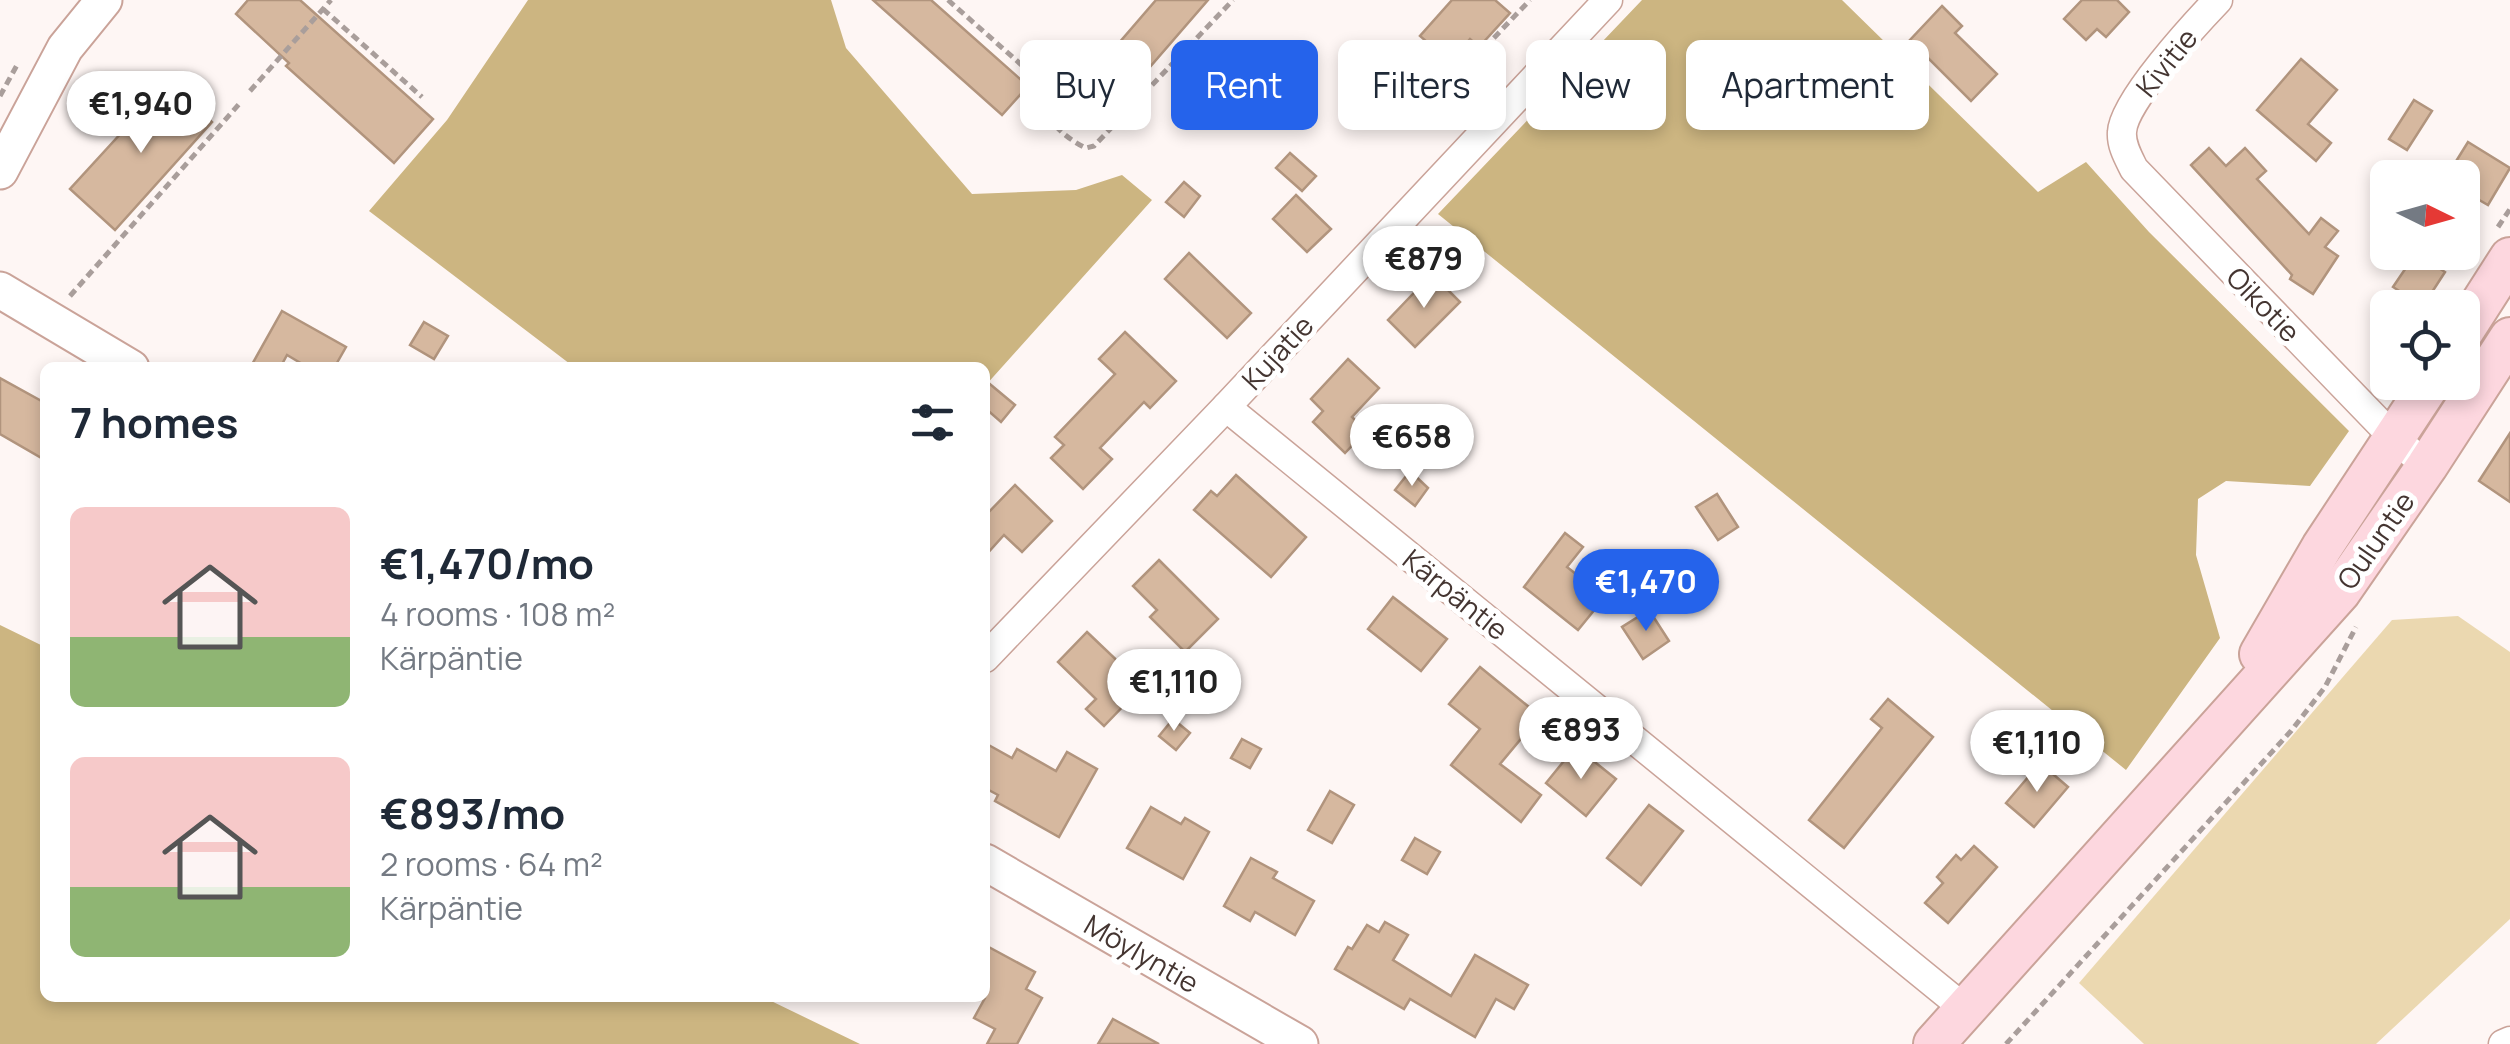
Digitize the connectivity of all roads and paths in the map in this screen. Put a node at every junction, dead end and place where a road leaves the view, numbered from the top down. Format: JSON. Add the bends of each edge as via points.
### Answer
{"nodes":[{"id":1,"x":104,"y":0,"type":"edge"},
{"id":2,"x":331,"y":0,"type":"edge"},
{"id":3,"x":948,"y":0,"type":"edge"},
{"id":4,"x":1233,"y":0,"type":"edge"},
{"id":5,"x":1530,"y":0,"type":"edge"},
{"id":6,"x":1608,"y":0,"type":"edge"},
{"id":7,"x":2204,"y":4,"type":"edge"},
{"id":8,"x":323,"y":9,"type":"junction"},
{"id":9,"x":1492,"y":40,"type":"edge"},
{"id":10,"x":250,"y":91,"type":"dead end"},
{"id":11,"x":422,"y":97,"type":"dead end"},
{"id":12,"x":240,"y":103,"type":"dead end"},
{"id":13,"x":2122,"y":130,"type":"joint"},
{"id":14,"x":0,"y":171,"type":"edge"},
{"id":15,"x":2510,"y":258,"type":"edge"},
{"id":16,"x":0,"y":290,"type":"edge"},
{"id":17,"x":2480,"y":304,"type":"edge"},
{"id":18,"x":50,"y":320,"type":"junction"},
{"id":19,"x":2510,"y":338,"type":"edge"},
{"id":20,"x":121,"y":362,"type":"edge"},
{"id":21,"x":2418,"y":400,"type":"edge"},
{"id":22,"x":1226,"y":407,"type":"junction"},
{"id":23,"x":2393,"y":437,"type":"junction"},
{"id":24,"x":2427,"y":466,"type":"junction"},
{"id":25,"x":2360,"y":621,"type":"dead end"},
{"id":26,"x":990,"y":653,"type":"edge"},
{"id":27,"x":2219,"y":726,"type":"junction"},
{"id":28,"x":990,"y":865,"type":"edge"},
{"id":29,"x":1965,"y":1009,"type":"junction"},
{"id":30,"x":1300,"y":1044,"type":"edge"},
{"id":31,"x":1934,"y":1044,"type":"edge"},
{"id":32,"x":2006,"y":1044,"type":"edge"}],
"edges":[{"from":1,"to":14,"type":"street","via":[[65,48]]},
{"from":2,"to":8,"type":"path"},
{"from":3,"to":4,"type":"path","via":[[1025,68],[1048,117],[1086,148]]},
{"from":5,"to":9,"type":"path"},
{"from":6,"to":22,"type":"street","name":"Kujatie"},
{"from":7,"to":13,"type":"street","name":"Kivitie","via":[[2130,108]]},
{"from":8,"to":10,"type":"path"},
{"from":8,"to":11,"type":"path"},
{"from":12,"to":18,"type":"path"},
{"from":13,"to":23,"type":"street","name":"Oikotie","via":[[2134,169]]},
{"from":15,"to":17,"type":"main road"},
{"from":16,"to":18,"type":"street"},
{"from":18,"to":20,"type":"street"},
{"from":19,"to":24,"type":"main road","name":"Ouluntie"},
{"from":21,"to":23,"type":"main road","name":"Ouluntie"},
{"from":22,"to":26,"type":"street","name":"Kujatie"},
{"from":22,"to":29,"type":"street","name":"Kärpäntie"},
{"from":23,"to":24,"type":"street","name":"Oikotie"},
{"from":23,"to":27,"type":"main road","name":"Ouluntie"},
{"from":24,"to":27,"type":"main road","name":"Ouluntie","via":[[2340,592]]},
{"from":25,"to":32,"type":"path","via":[[2324,688],[2291,731]]},
{"from":27,"to":29,"type":"main road","name":"Ouluntie"},
{"from":28,"to":30,"type":"street","name":"Möylyntie"},
{"from":29,"to":31,"type":"main road","name":"Ouluntie"}]}
